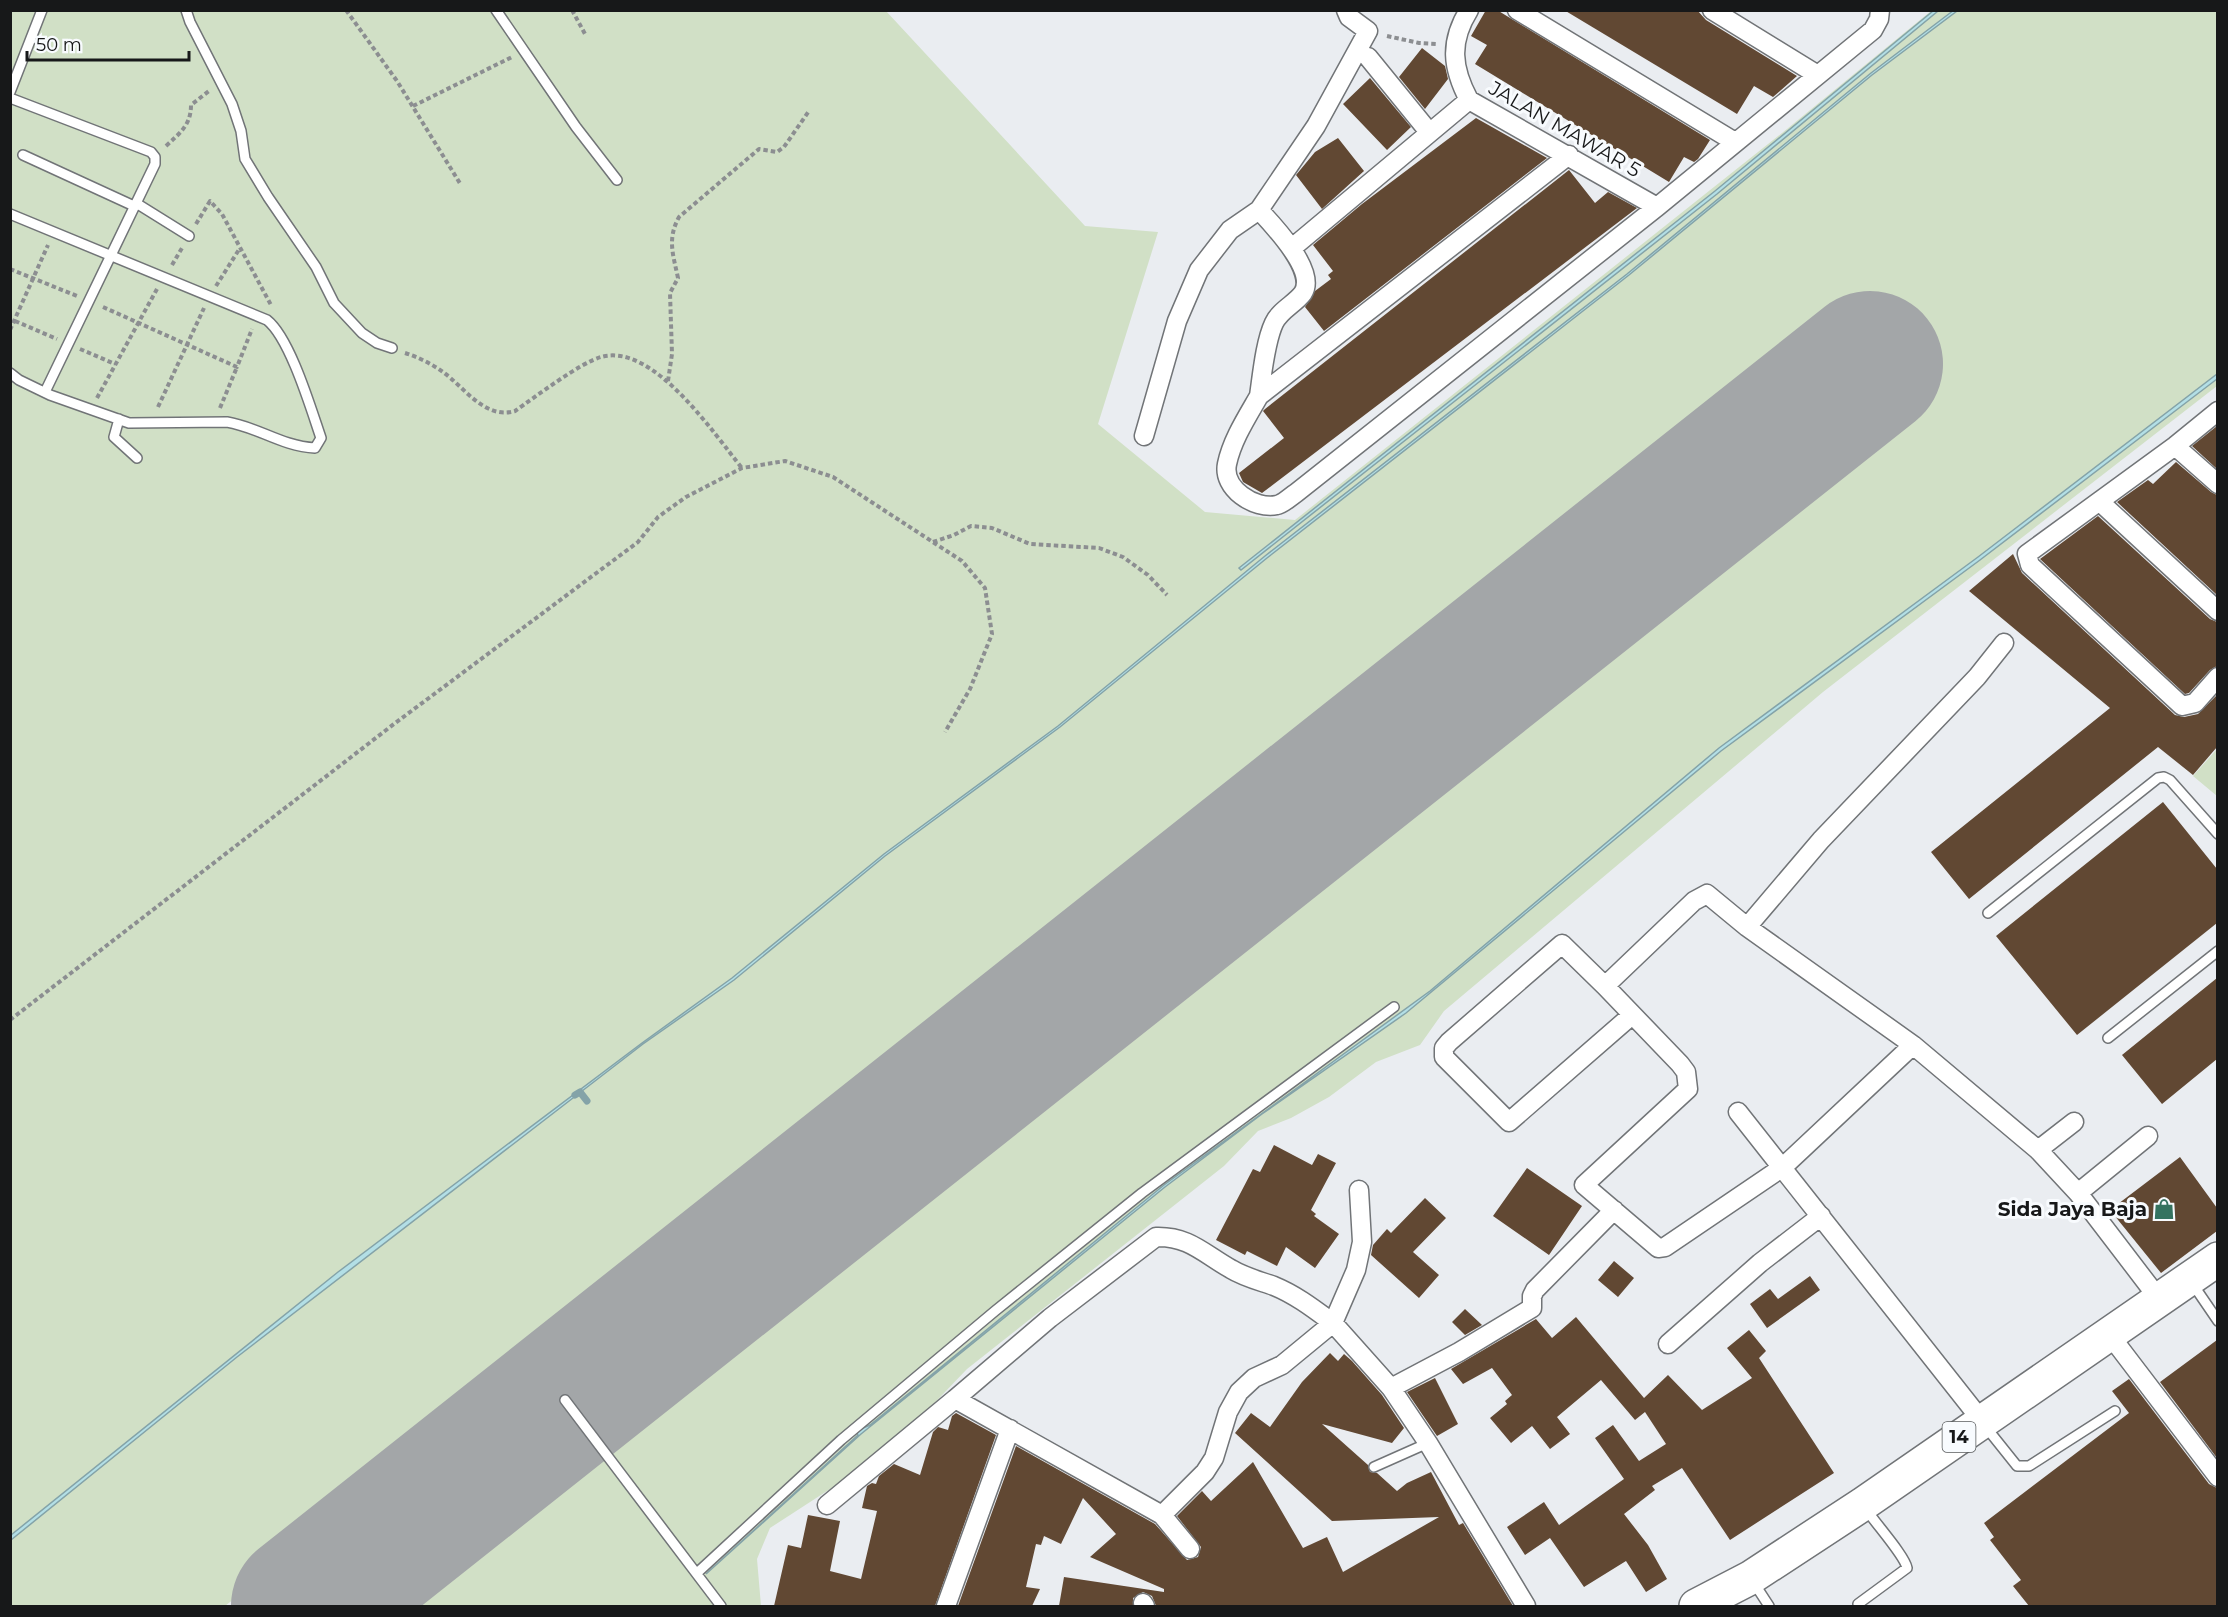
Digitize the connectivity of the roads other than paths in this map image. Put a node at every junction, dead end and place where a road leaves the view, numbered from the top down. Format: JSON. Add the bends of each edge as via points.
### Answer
{"nodes":[{"id":1,"x":42,"y":10,"type":"edge"},
{"id":2,"x":186,"y":10,"type":"edge"},
{"id":3,"x":496,"y":10,"type":"edge"},
{"id":4,"x":1346,"y":10,"type":"edge"},
{"id":5,"x":1470,"y":10,"type":"edge"},
{"id":6,"x":1517,"y":10,"type":"edge"},
{"id":7,"x":1712,"y":10,"type":"edge"},
{"id":8,"x":1880,"y":10,"type":"edge"},
{"id":9,"x":1368,"y":57,"type":"dead end"},
{"id":10,"x":1816,"y":74,"type":"junction"},
{"id":11,"x":10,"y":92,"type":"edge"},
{"id":12,"x":10,"y":98,"type":"edge"},
{"id":13,"x":1469,"y":100,"type":"junction"},
{"id":14,"x":1429,"y":132,"type":"junction"},
{"id":15,"x":1735,"y":142,"type":"junction"},
{"id":16,"x":23,"y":155,"type":"dead end"},
{"id":17,"x":1569,"y":155,"type":"junction"},
{"id":18,"x":617,"y":180,"type":"dead end"},
{"id":19,"x":135,"y":204,"type":"junction"},
{"id":20,"x":1657,"y":207,"type":"junction"},
{"id":21,"x":1259,"y":210,"type":"junction"},
{"id":22,"x":10,"y":214,"type":"edge"},
{"id":23,"x":189,"y":236,"type":"dead end"},
{"id":24,"x":1292,"y":248,"type":"junction"},
{"id":25,"x":111,"y":256,"type":"junction"},
{"id":26,"x":392,"y":348,"type":"road end"},
{"id":27,"x":10,"y":372,"type":"edge"},
{"id":28,"x":45,"y":393,"type":"junction"},
{"id":29,"x":1259,"y":396,"type":"junction"},
{"id":30,"x":2217,"y":411,"type":"edge"},
{"id":31,"x":119,"y":419,"type":"junction"},
{"id":32,"x":1144,"y":436,"type":"dead end"},
{"id":33,"x":2175,"y":446,"type":"junction"},
{"id":34,"x":136,"y":458,"type":"dead end"},
{"id":35,"x":2217,"y":484,"type":"edge"},
{"id":36,"x":2100,"y":502,"type":"junction"},
{"id":37,"x":2217,"y":611,"type":"edge"},
{"id":38,"x":2004,"y":643,"type":"dead end"},
{"id":39,"x":2217,"y":676,"type":"edge"},
{"id":40,"x":2217,"y":834,"type":"edge"},
{"id":41,"x":1988,"y":913,"type":"dead end"},
{"id":42,"x":1747,"y":927,"type":"junction"},
{"id":43,"x":2217,"y":951,"type":"edge"},
{"id":44,"x":1605,"y":986,"type":"junction"},
{"id":45,"x":1394,"y":1007,"type":"dead end"},
{"id":46,"x":1632,"y":1015,"type":"junction"},
{"id":47,"x":2108,"y":1038,"type":"dead end"},
{"id":48,"x":1913,"y":1045,"type":"junction"},
{"id":49,"x":1738,"y":1112,"type":"dead end"},
{"id":50,"x":2074,"y":1122,"type":"dead end"},
{"id":51,"x":2148,"y":1136,"type":"dead end"},
{"id":52,"x":2038,"y":1150,"type":"junction"},
{"id":53,"x":1783,"y":1167,"type":"junction"},
{"id":54,"x":1359,"y":1190,"type":"dead end"},
{"id":55,"x":2078,"y":1192,"type":"junction"},
{"id":56,"x":1614,"y":1210,"type":"junction"},
{"id":57,"x":1821,"y":1216,"type":"junction"},
{"id":58,"x":2217,"y":1259,"type":"edge"},
{"id":59,"x":2188,"y":1279,"type":"junction"},
{"id":60,"x":2159,"y":1299,"type":"junction"},
{"id":61,"x":2217,"y":1321,"type":"edge"},
{"id":62,"x":1333,"y":1323,"type":"junction"},
{"id":63,"x":2109,"y":1334,"type":"junction"},
{"id":64,"x":1668,"y":1344,"type":"dead end"},
{"id":65,"x":1390,"y":1388,"type":"junction"},
{"id":66,"x":955,"y":1399,"type":"junction"},
{"id":67,"x":565,"y":1400,"type":"dead end"},
{"id":68,"x":2115,"y":1411,"type":"dead end"},
{"id":69,"x":1982,"y":1421,"type":"junction"},
{"id":70,"x":1010,"y":1429,"type":"junction"},
{"id":71,"x":1428,"y":1443,"type":"junction"},
{"id":72,"x":1374,"y":1467,"type":"dead end"},
{"id":73,"x":2217,"y":1477,"type":"edge"},
{"id":74,"x":1863,"y":1504,"type":"junction"},
{"id":75,"x":827,"y":1505,"type":"dead end"},
{"id":76,"x":1162,"y":1515,"type":"junction"},
{"id":77,"x":1190,"y":1549,"type":"dead end"},
{"id":78,"x":697,"y":1573,"type":"junction"},
{"id":79,"x":1750,"y":1578,"type":"junction"},
{"id":80,"x":1858,"y":1604,"type":"dead end"},
{"id":81,"x":721,"y":1606,"type":"edge"},
{"id":82,"x":946,"y":1606,"type":"edge"},
{"id":83,"x":1526,"y":1606,"type":"edge"},
{"id":84,"x":1696,"y":1606,"type":"edge"},
{"id":85,"x":1769,"y":1606,"type":"edge"}],
"edges":[{"from":1,"to":11,"type":"lane"},
{"from":2,"to":26,"type":"lane","via":[[232,104],[245,159],[268,197],[316,267],[334,303],[362,333]]},
{"from":3,"to":18,"type":"lane"},
{"from":4,"to":21,"type":"street","via":[[1368,31],[1316,126]]},
{"from":5,"to":13,"type":"street","name":"JALAN MAWAR 5","via":[[1454,45],[1460,84]]},
{"from":6,"to":15,"type":"street"},
{"from":7,"to":10,"type":"street"},
{"from":8,"to":10,"type":"street","via":[[1872,30]]},
{"from":9,"to":14,"type":"street"},
{"from":10,"to":15,"type":"street"},
{"from":12,"to":19,"type":"lane","via":[[151,152],[154,164]]},
{"from":13,"to":14,"type":"street"},
{"from":13,"to":17,"type":"street","name":"JALAN MAWAR 5"},
{"from":14,"to":24,"type":"street"},
{"from":15,"to":20,"type":"street"},
{"from":16,"to":19,"type":"lane"},
{"from":17,"to":20,"type":"street","name":"JALAN MAWAR 5"},
{"from":17,"to":29,"type":"street"},
{"from":19,"to":23,"type":"lane"},
{"from":19,"to":25,"type":"lane"},
{"from":20,"to":29,"type":"street","via":[[1279,505],[1259,504],[1246,498],[1227,478],[1232,450]]},
{"from":21,"to":24,"type":"street"},
{"from":21,"to":32,"type":"street","via":[[1230,230],[1199,270],[1177,321]]},
{"from":22,"to":25,"type":"lane"},
{"from":24,"to":29,"type":"street","via":[[1302,269],[1305,289],[1274,324]]},
{"from":25,"to":28,"type":"lane"},
{"from":25,"to":31,"type":"lane","via":[[275,326],[321,438],[315,448],[282,443],[237,423],[129,423]]},
{"from":27,"to":28,"type":"lane"},
{"from":28,"to":31,"type":"lane"},
{"from":30,"to":33,"type":"street"},
{"from":31,"to":34,"type":"lane","via":[[114,437]]},
{"from":33,"to":35,"type":"street"},
{"from":33,"to":36,"type":"street"},
{"from":36,"to":37,"type":"street"},
{"from":36,"to":39,"type":"street","via":[[2034,547],[2027,554],[2030,565],[2182,706],[2195,703]]},
{"from":38,"to":42,"type":"street","via":[[1977,677],[1821,840]]},
{"from":40,"to":41,"type":"lane","via":[[2170,780],[2158,778]]},
{"from":42,"to":44,"type":"street","via":[[1714,898],[1701,896]]},
{"from":42,"to":48,"type":"street"},
{"from":43,"to":47,"type":"lane"},
{"from":44,"to":46,"type":"street"},
{"from":44,"to":46,"type":"street","via":[[1562,944],[1449,1042],[1444,1057],[1509,1122]]},
{"from":45,"to":78,"type":"lane","via":[[1142,1193],[1004,1304],[841,1440]]},
{"from":46,"to":56,"type":"street","via":[[1686,1072],[1688,1089],[1584,1185]]},
{"from":48,"to":52,"type":"street"},
{"from":48,"to":53,"type":"street"},
{"from":49,"to":53,"type":"street"},
{"from":50,"to":52,"type":"street"},
{"from":51,"to":55,"type":"street"},
{"from":52,"to":55,"type":"street"},
{"from":53,"to":56,"type":"street","via":[[1660,1248]]},
{"from":53,"to":57,"type":"street"},
{"from":54,"to":62,"type":"street","via":[[1362,1242],[1356,1270]]},
{"from":55,"to":60,"type":"street"},
{"from":56,"to":65,"type":"street","via":[[1535,1290],[1532,1308]]},
{"from":57,"to":64,"type":"street","via":[[1760,1263]]},
{"from":57,"to":69,"type":"street"},
{"from":58,"to":59,"type":"highway","number":"14"},
{"from":59,"to":60,"type":"highway","number":"14"},
{"from":59,"to":61,"type":"lane"},
{"from":60,"to":63,"type":"highway","number":"14"},
{"from":62,"to":65,"type":"street"},
{"from":62,"to":66,"type":"street","via":[[1286,1292],[1232,1270],[1199,1246],[1156,1237],[1050,1318]]},
{"from":62,"to":76,"type":"street","via":[[1282,1365],[1254,1378],[1239,1392],[1228,1412],[1214,1458]]},
{"from":63,"to":69,"type":"highway","number":"14"},
{"from":63,"to":73,"type":"street"},
{"from":65,"to":71,"type":"street"},
{"from":66,"to":70,"type":"street"},
{"from":66,"to":75,"type":"street"},
{"from":67,"to":78,"type":"lane"},
{"from":68,"to":69,"type":"lane","via":[[2029,1466],[2017,1466]]},
{"from":69,"to":74,"type":"highway","number":"14"},
{"from":70,"to":76,"type":"street"},
{"from":70,"to":82,"type":"street"},
{"from":71,"to":72,"type":"lane"},
{"from":71,"to":83,"type":"street"},
{"from":74,"to":79,"type":"highway","number":"14"},
{"from":74,"to":80,"type":"lane","via":[[1906,1561],[1907,1568]]},
{"from":76,"to":77,"type":"street"},
{"from":78,"to":81,"type":"lane"},
{"from":79,"to":84,"type":"highway","number":"14"},
{"from":79,"to":85,"type":"lane"}]}
